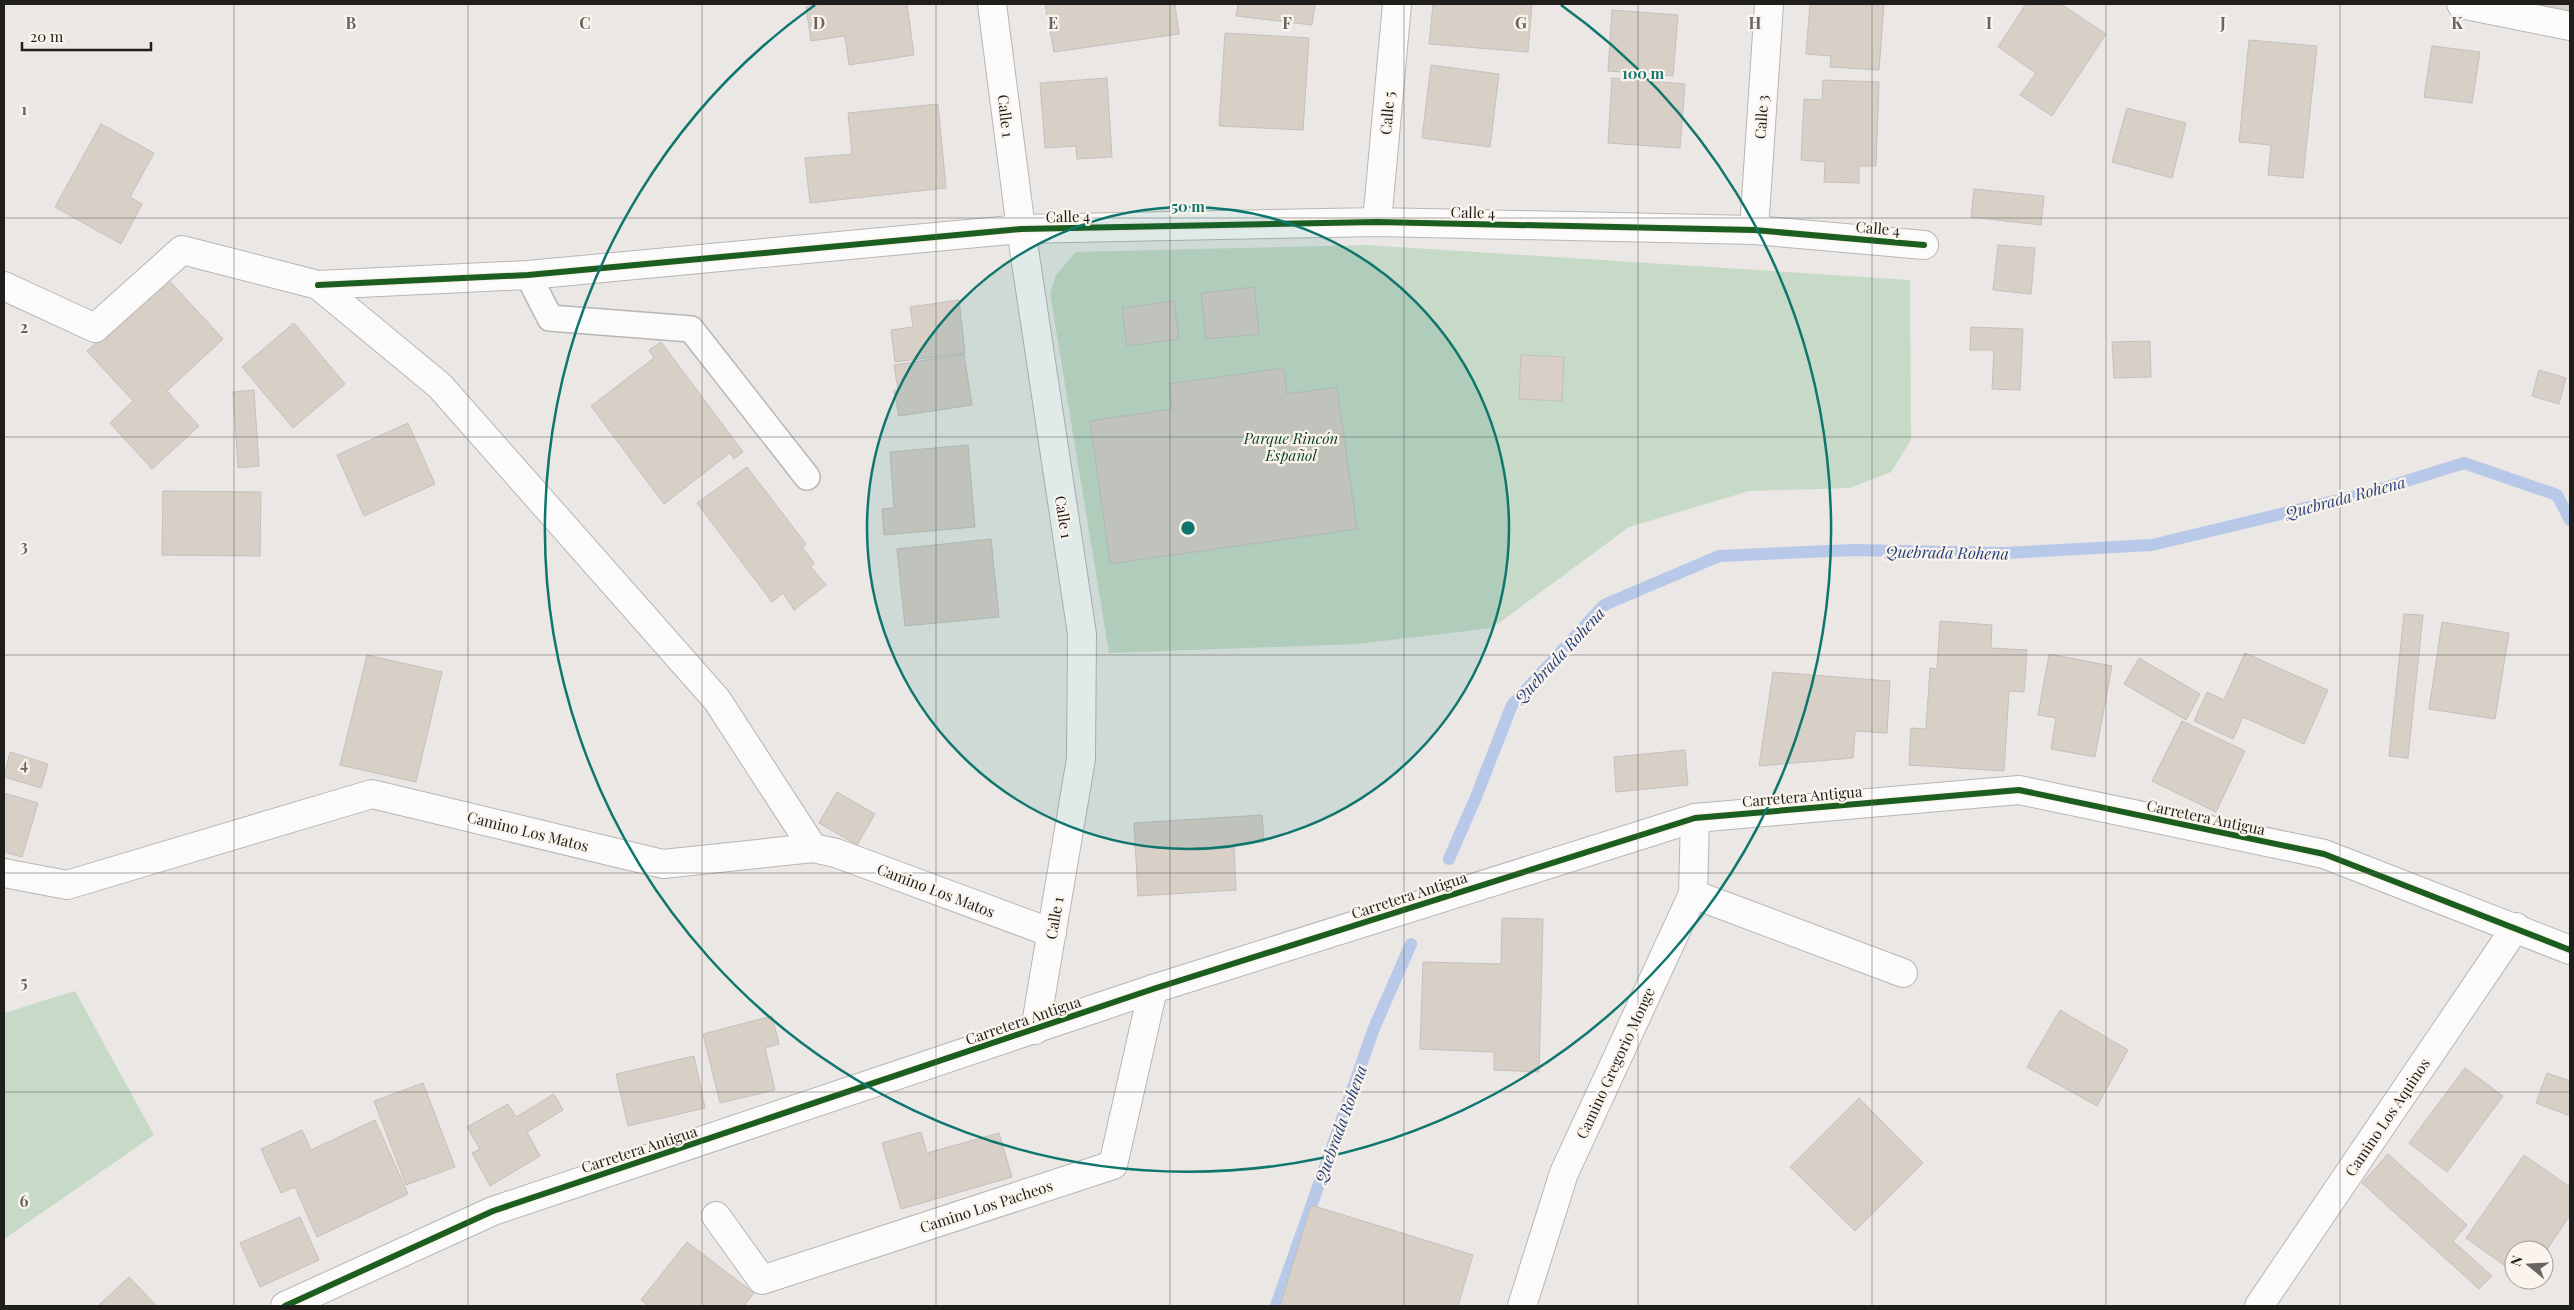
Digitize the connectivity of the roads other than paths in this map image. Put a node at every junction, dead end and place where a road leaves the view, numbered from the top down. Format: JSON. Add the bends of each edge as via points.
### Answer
{"nodes":[{"id":1,"x":992,"y":4,"type":"edge"},
{"id":2,"x":1397,"y":4,"type":"edge"},
{"id":3,"x":1769,"y":4,"type":"edge"},
{"id":4,"x":2461,"y":4,"type":"edge"},
{"id":5,"x":2570,"y":26,"type":"edge"},
{"id":6,"x":1377,"y":222,"type":"junction"},
{"id":7,"x":1021,"y":229,"type":"junction"},
{"id":8,"x":1754,"y":230,"type":"junction"},
{"id":9,"x":1924,"y":245,"type":"dead end"},
{"id":10,"x":528,"y":275,"type":"junction"},
{"id":11,"x":318,"y":285,"type":"junction"},
{"id":12,"x":4,"y":286,"type":"edge"},
{"id":13,"x":807,"y":476,"type":"dead end"},
{"id":14,"x":1695,"y":818,"type":"junction"},
{"id":15,"x":813,"y":848,"type":"junction"},
{"id":16,"x":4,"y":873,"type":"edge"},
{"id":17,"x":1693,"y":894,"type":"junction"},
{"id":18,"x":2516,"y":927,"type":"junction"},
{"id":19,"x":1052,"y":933,"type":"junction"},
{"id":20,"x":2570,"y":950,"type":"edge"},
{"id":21,"x":1903,"y":973,"type":"dead end"},
{"id":22,"x":1153,"y":989,"type":"junction"},
{"id":23,"x":1035,"y":1030,"type":"junction"},
{"id":24,"x":716,"y":1216,"type":"dead end"},
{"id":25,"x":285,"y":1306,"type":"edge"},
{"id":26,"x":1522,"y":1306,"type":"edge"},
{"id":27,"x":2259,"y":1306,"type":"edge"}],
"edges":[{"from":1,"to":7,"type":"street","name":"Calle 1"},
{"from":2,"to":6,"type":"street","name":"Calle 5"},
{"from":3,"to":8,"type":"street","name":"Calle 3"},
{"from":4,"to":5,"type":"street"},
{"from":6,"to":7,"type":"street","name":"Calle 4"},
{"from":6,"to":8,"type":"street","name":"Calle 4"},
{"from":7,"to":10,"type":"street","name":"Calle 4"},
{"from":7,"to":19,"type":"street","name":"Calle 1","via":[[1082,634],[1081,759]]},
{"from":8,"to":9,"type":"street","name":"Calle 4"},
{"from":10,"to":11,"type":"street","name":"Calle 4"},
{"from":10,"to":13,"type":"lane","via":[[550,318],[692,329]]},
{"from":11,"to":12,"type":"street","via":[[182,250],[95,328]]},
{"from":11,"to":15,"type":"street","via":[[440,386],[717,700]]},
{"from":14,"to":17,"type":"street","name":"Camino Gregorio Monge"},
{"from":14,"to":18,"type":"street","name":"Carretera Antigua","via":[[2019,790],[2324,854]]},
{"from":14,"to":22,"type":"street","name":"Carretera Antigua"},
{"from":15,"to":16,"type":"street","name":"Camino Los Matos","via":[[663,864],[372,794],[67,885]]},
{"from":15,"to":19,"type":"street","name":"Camino Los Matos","via":[[836,852]]},
{"from":17,"to":21,"type":"street"},
{"from":17,"to":26,"type":"street","name":"Camino Gregorio Monge","via":[[1564,1173]]},
{"from":18,"to":20,"type":"street","name":"Carretera Antigua"},
{"from":18,"to":27,"type":"street","name":"Camino Los Aquinos"},
{"from":19,"to":23,"type":"street","name":"Calle 1"},
{"from":22,"to":23,"type":"street","name":"Carretera Antigua"},
{"from":22,"to":24,"type":"street","name":"Camino Los Pacheos","via":[[1113,1165],[762,1280]]},
{"from":23,"to":25,"type":"street","name":"Carretera Antigua","via":[[493,1211]]}]}
